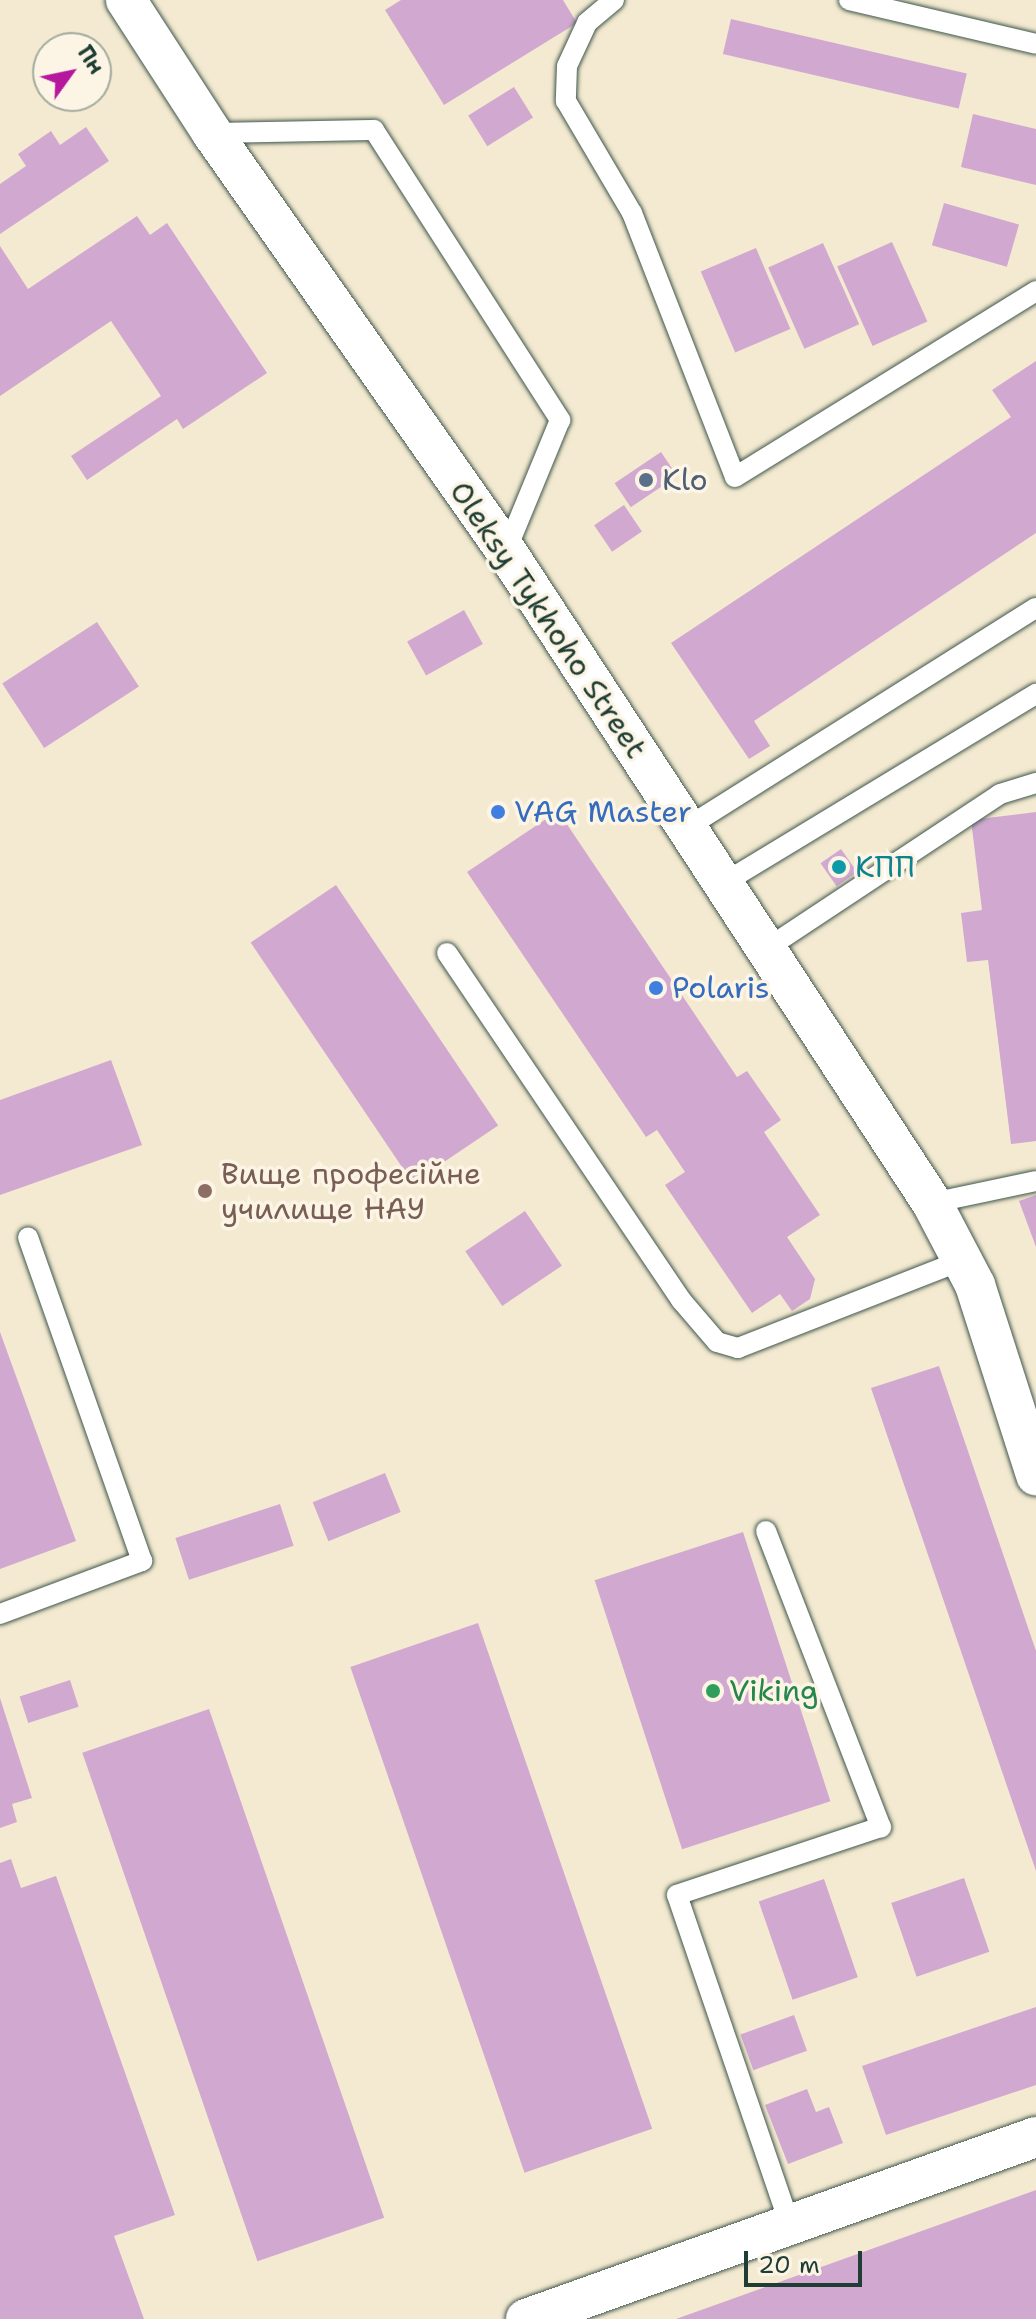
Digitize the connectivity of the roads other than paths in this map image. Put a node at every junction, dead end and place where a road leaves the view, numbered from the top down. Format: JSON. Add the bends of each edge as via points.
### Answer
{"nodes":[{"id":1,"x":126,"y":0,"type":"edge"},
{"id":2,"x":614,"y":0,"type":"edge"},
{"id":3,"x":849,"y":0,"type":"edge"},
{"id":4,"x":1036,"y":44,"type":"edge"},
{"id":5,"x":212,"y":133,"type":"junction"},
{"id":6,"x":1036,"y":291,"type":"edge"},
{"id":7,"x":506,"y":551,"type":"junction"},
{"id":8,"x":1036,"y":608,"type":"edge"},
{"id":9,"x":1036,"y":694,"type":"edge"},
{"id":10,"x":1036,"y":783,"type":"edge"},
{"id":11,"x":686,"y":828,"type":"junction"},
{"id":12,"x":722,"y":884,"type":"junction"},
{"id":13,"x":763,"y":951,"type":"junction"},
{"id":14,"x":447,"y":953,"type":"dead end"},
{"id":15,"x":1036,"y":1181,"type":"edge"},
{"id":16,"x":932,"y":1203,"type":"junction"},
{"id":17,"x":28,"y":1237,"type":"dead end"},
{"id":18,"x":962,"y":1260,"type":"junction"},
{"id":19,"x":1036,"y":1475,"type":"edge"},
{"id":20,"x":766,"y":1531,"type":"dead end"},
{"id":21,"x":0,"y":1614,"type":"edge"},
{"id":22,"x":1036,"y":2137,"type":"edge"},
{"id":23,"x":790,"y":2225,"type":"junction"},
{"id":24,"x":526,"y":2319,"type":"edge"}],
"edges":[{"from":1,"to":5,"type":"street","name":"Oleksy Tykhoho Street"},
{"from":2,"to":6,"type":"lane","via":[[587,23],[567,66],[566,101],[632,213],[735,477]]},
{"from":3,"to":4,"type":"lane"},
{"from":5,"to":7,"type":"street","name":"Oleksy Tykhoho Street"},
{"from":5,"to":7,"type":"lane","via":[[374,130],[560,420]]},
{"from":7,"to":11,"type":"street","name":"Oleksy Tykhoho Street"},
{"from":8,"to":11,"type":"lane"},
{"from":9,"to":12,"type":"lane"},
{"from":10,"to":13,"type":"lane","via":[[1000,794]]},
{"from":11,"to":12,"type":"street","name":"Oleksy Tykhoho Street"},
{"from":12,"to":13,"type":"street","name":"Oleksy Tykhoho Street"},
{"from":13,"to":16,"type":"street","name":"Oleksy Tykhoho Street"},
{"from":14,"to":18,"type":"lane","via":[[681,1300],[717,1342],[738,1348]]},
{"from":15,"to":16,"type":"lane"},
{"from":16,"to":18,"type":"street","name":"Oleksy Tykhoho Street"},
{"from":17,"to":21,"type":"lane","via":[[142,1561]]},
{"from":18,"to":19,"type":"street","name":"Oleksy Tykhoho Street","via":[[975,1285]]},
{"from":20,"to":23,"type":"lane","via":[[881,1827],[677,1895]]},
{"from":22,"to":23,"type":"street"},
{"from":23,"to":24,"type":"street"}]}
